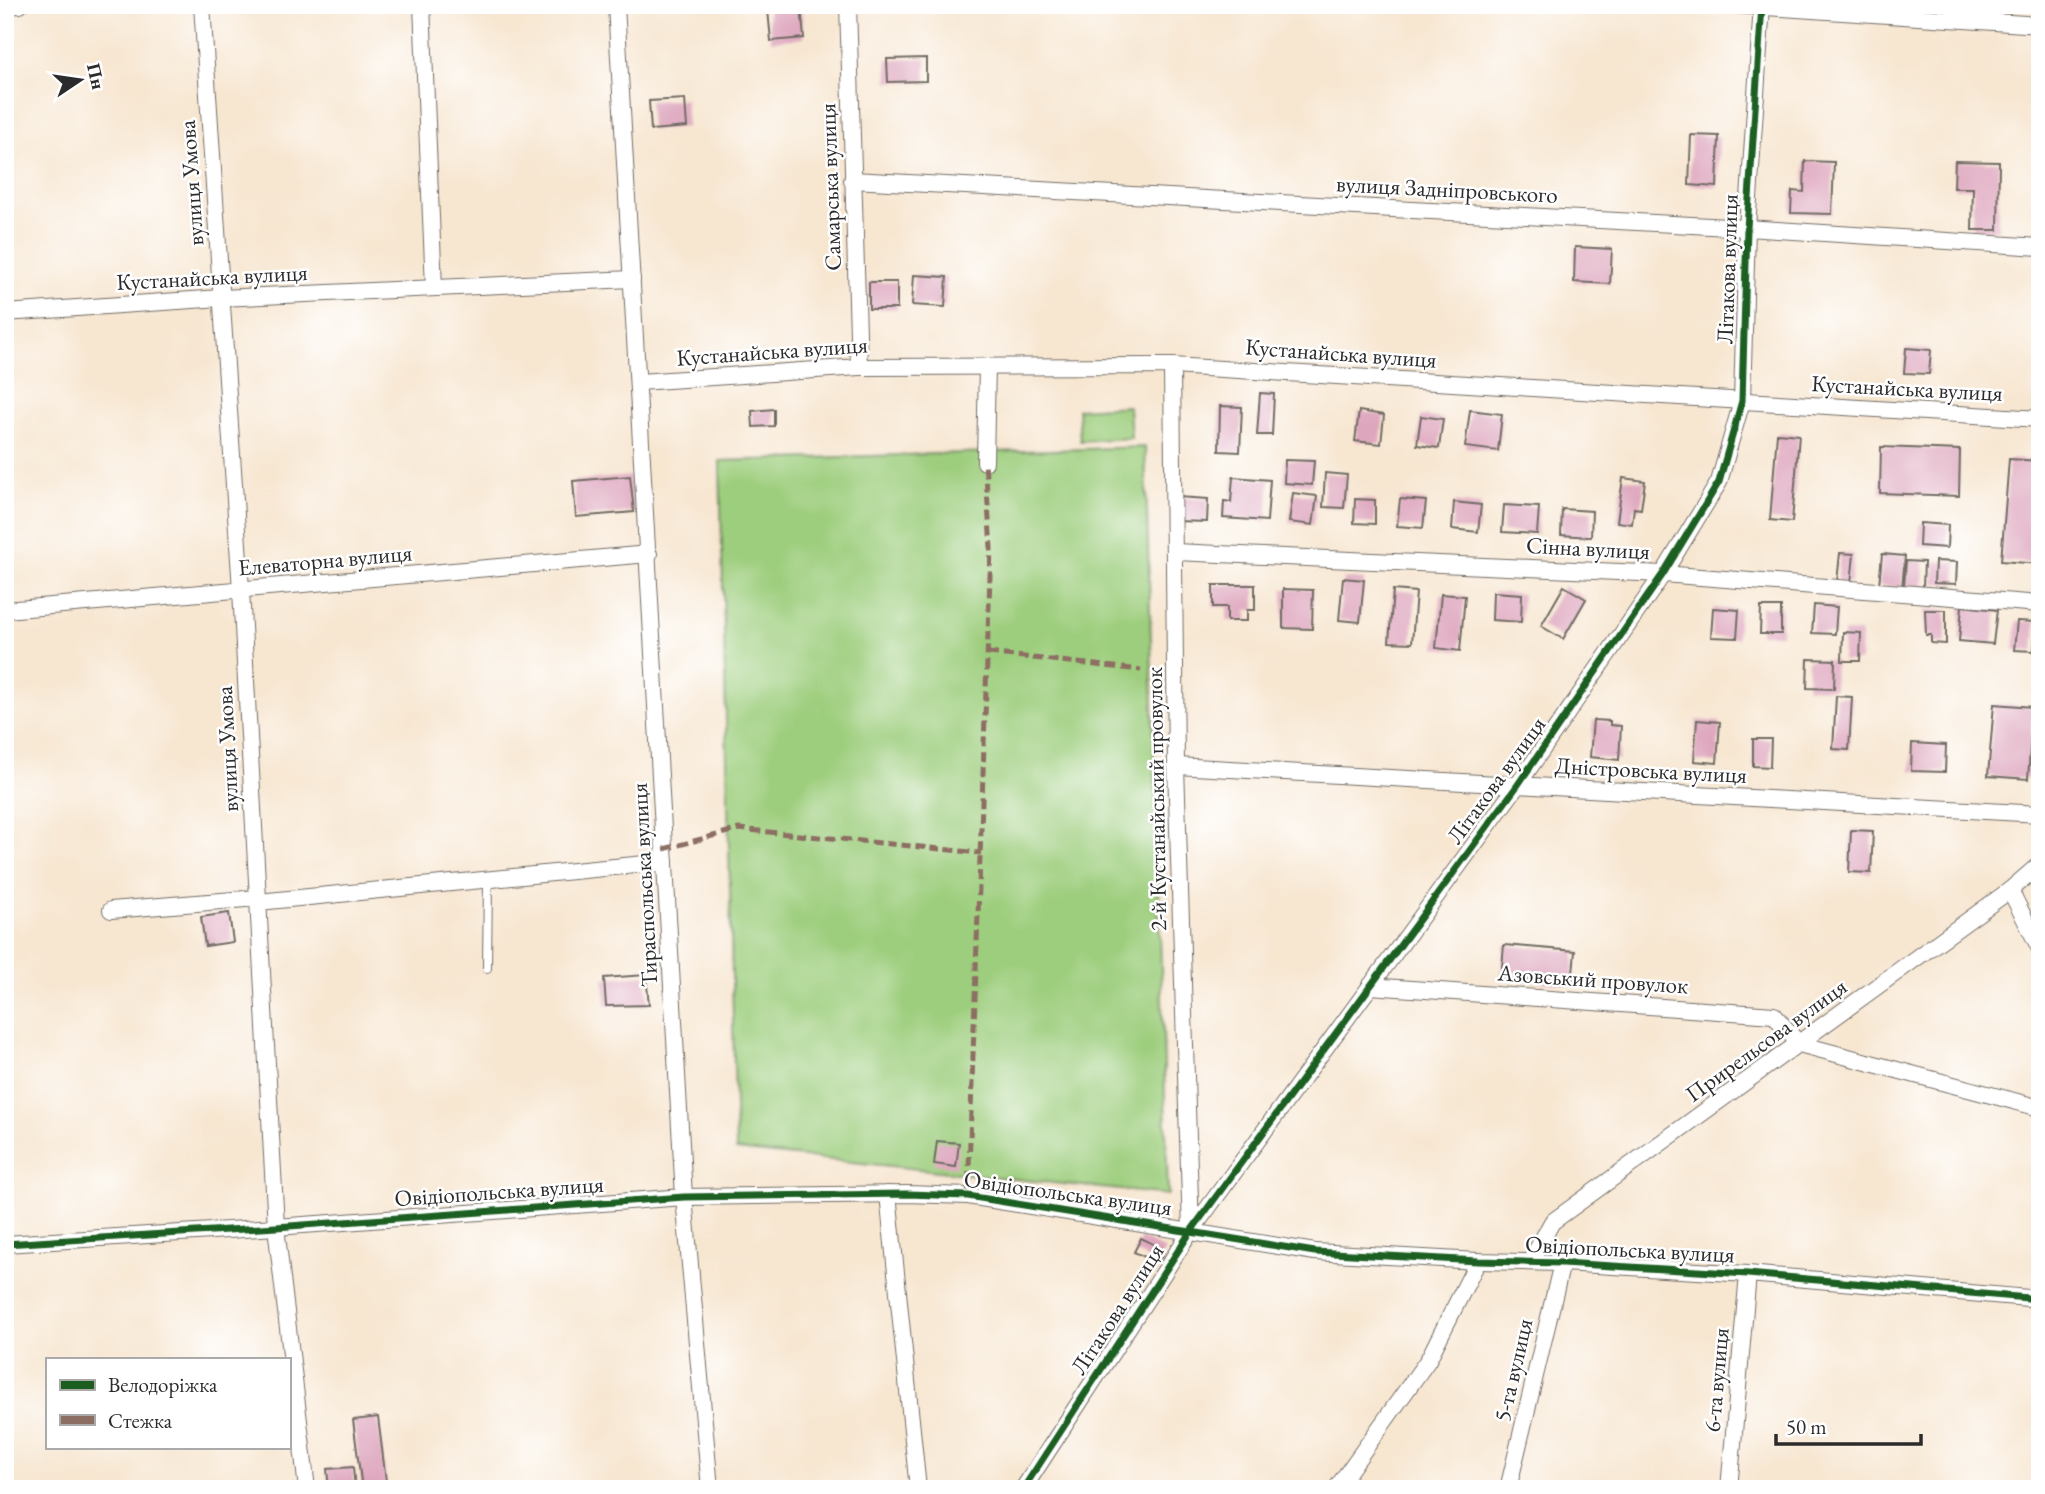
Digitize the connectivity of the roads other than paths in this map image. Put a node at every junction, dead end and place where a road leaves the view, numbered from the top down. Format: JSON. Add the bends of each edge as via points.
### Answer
{"nodes":[{"id":1,"x":20,"y":5,"type":"edge"},
{"id":2,"x":202,"y":5,"type":"edge"},
{"id":3,"x":422,"y":5,"type":"edge"},
{"id":4,"x":616,"y":5,"type":"edge"},
{"id":5,"x":848,"y":5,"type":"edge"},
{"id":6,"x":1735,"y":5,"type":"edge"},
{"id":7,"x":5,"y":6,"type":"edge"},
{"id":8,"x":1762,"y":6,"type":"edge"},
{"id":9,"x":2040,"y":24,"type":"edge"},
{"id":10,"x":852,"y":180,"type":"junction"},
{"id":11,"x":1747,"y":228,"type":"junction"},
{"id":12,"x":2040,"y":247,"type":"edge"},
{"id":13,"x":632,"y":279,"type":"junction"},
{"id":14,"x":434,"y":288,"type":"junction"},
{"id":15,"x":221,"y":298,"type":"junction"},
{"id":16,"x":5,"y":313,"type":"edge"},
{"id":17,"x":987,"y":366,"type":"junction"},
{"id":18,"x":1172,"y":366,"type":"junction"},
{"id":19,"x":859,"y":367,"type":"junction"},
{"id":20,"x":639,"y":382,"type":"junction"},
{"id":21,"x":1742,"y":401,"type":"junction"},
{"id":22,"x":2040,"y":419,"type":"edge"},
{"id":23,"x":985,"y":462,"type":"dead end"},
{"id":24,"x":1175,"y":552,"type":"junction"},
{"id":25,"x":649,"y":554,"type":"junction"},
{"id":26,"x":1663,"y":574,"type":"junction"},
{"id":27,"x":241,"y":590,"type":"junction"},
{"id":28,"x":2040,"y":604,"type":"edge"},
{"id":29,"x":5,"y":610,"type":"edge"},
{"id":30,"x":1176,"y":766,"type":"junction"},
{"id":31,"x":1517,"y":786,"type":"junction"},
{"id":32,"x":2040,"y":814,"type":"edge"},
{"id":33,"x":665,"y":862,"type":"junction"},
{"id":34,"x":2040,"y":864,"type":"edge"},
{"id":35,"x":488,"y":879,"type":"junction"},
{"id":36,"x":2011,"y":890,"type":"junction"},
{"id":37,"x":258,"y":900,"type":"junction"},
{"id":38,"x":111,"y":910,"type":"dead end"},
{"id":39,"x":2040,"y":949,"type":"edge"},
{"id":40,"x":487,"y":968,"type":"dead end"},
{"id":41,"x":1370,"y":986,"type":"junction"},
{"id":42,"x":1799,"y":1044,"type":"junction"},
{"id":43,"x":2040,"y":1108,"type":"edge"},
{"id":44,"x":888,"y":1194,"type":"junction"},
{"id":45,"x":684,"y":1197,"type":"junction"},
{"id":46,"x":276,"y":1227,"type":"junction"},
{"id":47,"x":1191,"y":1231,"type":"junction"},
{"id":48,"x":5,"y":1244,"type":"edge"},
{"id":49,"x":1478,"y":1261,"type":"junction"},
{"id":50,"x":1530,"y":1262,"type":"junction"},
{"id":51,"x":1562,"y":1263,"type":"junction"},
{"id":52,"x":1748,"y":1274,"type":"junction"},
{"id":53,"x":2040,"y":1299,"type":"edge"},
{"id":54,"x":307,"y":1489,"type":"edge"},
{"id":55,"x":710,"y":1489,"type":"edge"},
{"id":56,"x":918,"y":1489,"type":"edge"},
{"id":57,"x":1023,"y":1489,"type":"edge"},
{"id":58,"x":1336,"y":1489,"type":"edge"},
{"id":59,"x":1508,"y":1489,"type":"edge"},
{"id":60,"x":1730,"y":1489,"type":"edge"}],
"edges":[{"from":1,"to":7,"type":"street"},
{"from":2,"to":15,"type":"street","name":"вулиця Умова"},
{"from":3,"to":14,"type":"street"},
{"from":4,"to":13,"type":"street","name":"Тираспольська вулиця"},
{"from":5,"to":10,"type":"street","name":"Самарська вулиця"},
{"from":6,"to":8,"type":"street"},
{"from":8,"to":9,"type":"street"},
{"from":8,"to":11,"type":"street","name":"Літакова вулиця"},
{"from":10,"to":11,"type":"street","name":"вулиця Задніпровського"},
{"from":10,"to":19,"type":"street","name":"Самарська вулиця"},
{"from":11,"to":12,"type":"street","name":"вулиця Задніпровського"},
{"from":11,"to":21,"type":"street","name":"Літакова вулиця"},
{"from":13,"to":14,"type":"street","name":"Кустанайська вулиця"},
{"from":13,"to":20,"type":"street","name":"Тираспольська вулиця"},
{"from":14,"to":15,"type":"street","name":"Кустанайська вулиця"},
{"from":15,"to":16,"type":"street","name":"Кустанайська вулиця"},
{"from":15,"to":27,"type":"street","name":"вулиця Умова"},
{"from":17,"to":18,"type":"street","name":"Кустанайська вулиця"},
{"from":17,"to":19,"type":"street","name":"Кустанайська вулиця"},
{"from":17,"to":23,"type":"street"},
{"from":18,"to":21,"type":"street","name":"Кустанайська вулиця"},
{"from":18,"to":24,"type":"street","name":"2-й Кустанайський провулок"},
{"from":19,"to":20,"type":"street","name":"Кустанайська вулиця"},
{"from":20,"to":25,"type":"street","name":"Тираспольська вулиця"},
{"from":21,"to":22,"type":"street","name":"Кустанайська вулиця"},
{"from":21,"to":26,"type":"street","name":"Літакова вулиця","via":[[1719,482]]},
{"from":24,"to":26,"type":"street","name":"Сінна вулиця"},
{"from":24,"to":30,"type":"street","name":"2-й Кустанайський провулок"},
{"from":25,"to":27,"type":"street","name":"Елеваторна вулиця"},
{"from":25,"to":33,"type":"street","name":"Тираспольська вулиця"},
{"from":26,"to":28,"type":"street","name":"Сінна вулиця"},
{"from":26,"to":31,"type":"street","name":"Літакова вулиця"},
{"from":27,"to":29,"type":"street","name":"Елеваторна вулиця"},
{"from":27,"to":37,"type":"street","name":"вулиця Умова"},
{"from":30,"to":31,"type":"street","name":"Дністровська вулиця"},
{"from":30,"to":47,"type":"street","name":"2-й Кустанайський провулок"},
{"from":31,"to":32,"type":"street","name":"Дністровська вулиця"},
{"from":31,"to":41,"type":"street","name":"Літакова вулиця"},
{"from":33,"to":35,"type":"street"},
{"from":33,"to":45,"type":"street","name":"Тираспольська вулиця"},
{"from":34,"to":36,"type":"street","name":"Прирельсова вулиця"},
{"from":35,"to":37,"type":"street"},
{"from":35,"to":40,"type":"lane"},
{"from":36,"to":39,"type":"street"},
{"from":36,"to":42,"type":"street","name":"Прирельсова вулиця"},
{"from":37,"to":38,"type":"street"},
{"from":37,"to":46,"type":"street","name":"вулиця Умова"},
{"from":41,"to":42,"type":"street","name":"Азовський провулок","via":[[1774,1015]]},
{"from":41,"to":47,"type":"street","name":"Літакова вулиця"},
{"from":42,"to":43,"type":"street"},
{"from":42,"to":50,"type":"street","name":"Прирельсова вулиця","via":[[1552,1222]]},
{"from":44,"to":45,"type":"street","name":"Овідіопольська вулиця"},
{"from":44,"to":47,"type":"street","name":"Овідіопольська вулиця","via":[[968,1196]]},
{"from":44,"to":56,"type":"street"},
{"from":45,"to":46,"type":"street","name":"Овідіопольська вулиця"},
{"from":45,"to":55,"type":"street","name":"Тираспольська вулиця"},
{"from":46,"to":48,"type":"street","name":"Овідіопольська вулиця"},
{"from":46,"to":54,"type":"street","name":"вулиця Умова"},
{"from":47,"to":49,"type":"street","name":"Овідіопольська вулиця","via":[[1315,1252]]},
{"from":47,"to":57,"type":"street","name":"Літакова вулиця"},
{"from":49,"to":50,"type":"street","name":"Овідіопольська вулиця"},
{"from":49,"to":58,"type":"street","via":[[1428,1360]]},
{"from":50,"to":51,"type":"street","name":"Овідіопольська вулиця"},
{"from":51,"to":52,"type":"street","name":"Овідіопольська вулиця"},
{"from":51,"to":59,"type":"street","name":"5-та вулиця"},
{"from":52,"to":53,"type":"street","name":"Овідіопольська вулиця"},
{"from":52,"to":60,"type":"street","name":"6-та вулиця"}]}
